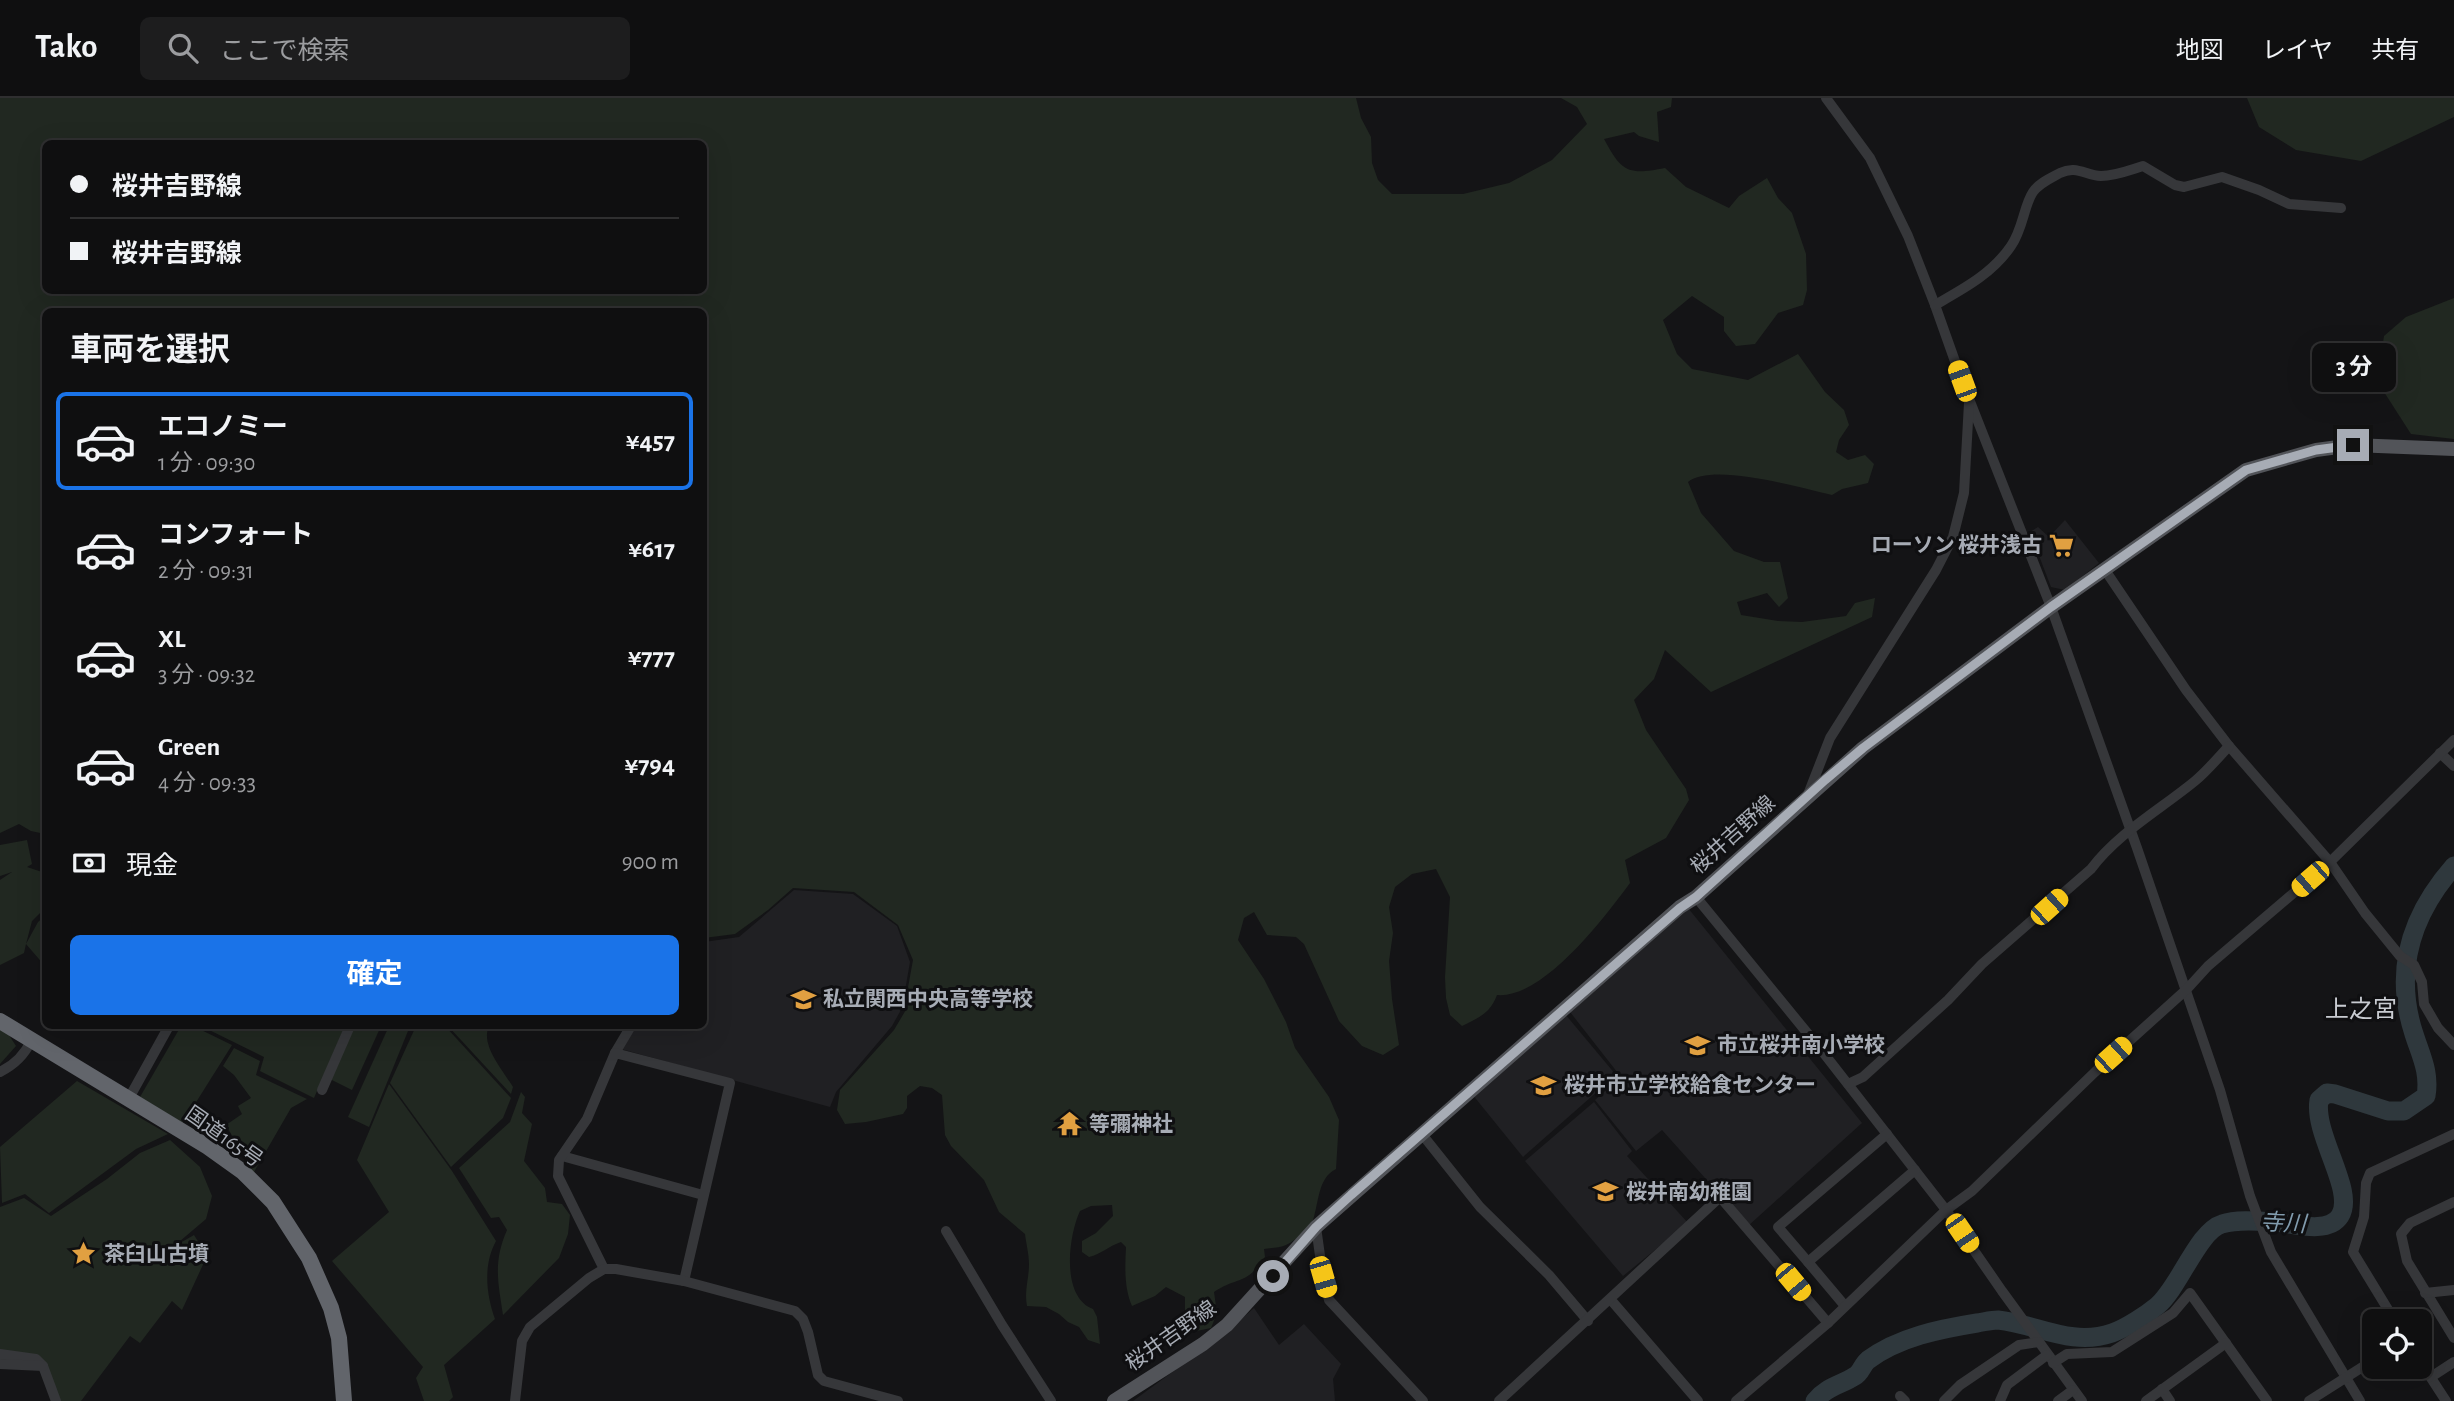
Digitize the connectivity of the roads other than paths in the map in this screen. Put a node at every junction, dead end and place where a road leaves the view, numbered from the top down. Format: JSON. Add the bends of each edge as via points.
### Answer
{"nodes":[{"id":1,"x":1826,"y":98,"type":"edge"},
{"id":2,"x":2341,"y":208,"type":"dead end"},
{"id":3,"x":1935,"y":306,"type":"junction"},
{"id":4,"x":1969,"y":397,"type":"junction"},
{"id":5,"x":2454,"y":449,"type":"edge"},
{"id":6,"x":2105,"y":570,"type":"junction"},
{"id":7,"x":2051,"y":607,"type":"junction"},
{"id":8,"x":2454,"y":740,"type":"edge"},
{"id":9,"x":2229,"y":746,"type":"junction"},
{"id":10,"x":2440,"y":753,"type":"junction"},
{"id":11,"x":2454,"y":766,"type":"edge"},
{"id":12,"x":1807,"y":797,"type":"junction"},
{"id":13,"x":2130,"y":831,"type":"junction"},
{"id":14,"x":2330,"y":862,"type":"junction"},
{"id":15,"x":1696,"y":897,"type":"junction"},
{"id":16,"x":2187,"y":989,"type":"junction"},
{"id":17,"x":0,"y":1021,"type":"edge"},
{"id":18,"x":167,"y":1029,"type":"edge"},
{"id":19,"x":349,"y":1029,"type":"edge"},
{"id":20,"x":629,"y":1029,"type":"edge"},
{"id":21,"x":31,"y":1041,"type":"junction"},
{"id":22,"x":2454,"y":1045,"type":"edge"},
{"id":23,"x":615,"y":1053,"type":"junction"},
{"id":24,"x":0,"y":1072,"type":"edge"},
{"id":25,"x":1849,"y":1084,"type":"junction"},
{"id":26,"x":322,"y":1090,"type":"dead end"},
{"id":27,"x":128,"y":1100,"type":"junction"},
{"id":28,"x":1421,"y":1133,"type":"junction"},
{"id":29,"x":1887,"y":1134,"type":"junction"},
{"id":30,"x":2454,"y":1134,"type":"edge"},
{"id":31,"x":562,"y":1156,"type":"junction"},
{"id":32,"x":1915,"y":1170,"type":"junction"},
{"id":33,"x":703,"y":1195,"type":"junction"},
{"id":34,"x":2454,"y":1202,"type":"edge"},
{"id":35,"x":1947,"y":1210,"type":"junction"},
{"id":36,"x":1316,"y":1227,"type":"junction"},
{"id":37,"x":946,"y":1231,"type":"dead end"},
{"id":38,"x":1808,"y":1262,"type":"junction"},
{"id":39,"x":604,"y":1269,"type":"junction"},
{"id":40,"x":684,"y":1281,"type":"junction"},
{"id":41,"x":2454,"y":1290,"type":"edge"},
{"id":42,"x":2425,"y":1293,"type":"junction"},
{"id":43,"x":1611,"y":1300,"type":"junction"},
{"id":44,"x":1845,"y":1306,"type":"junction"},
{"id":45,"x":2388,"y":1309,"type":"edge"},
{"id":46,"x":1588,"y":1321,"type":"junction"},
{"id":47,"x":1828,"y":1323,"type":"junction"},
{"id":48,"x":2454,"y":1338,"type":"edge"},
{"id":49,"x":2039,"y":1342,"type":"junction"},
{"id":50,"x":2226,"y":1343,"type":"junction"},
{"id":51,"x":0,"y":1354,"type":"edge"},
{"id":52,"x":2050,"y":1359,"type":"junction"},
{"id":53,"x":2454,"y":1362,"type":"edge"},
{"id":54,"x":0,"y":1364,"type":"edge"},
{"id":55,"x":43,"y":1366,"type":"junction"},
{"id":56,"x":2362,"y":1368,"type":"edge"},
{"id":57,"x":2432,"y":1376,"type":"edge"},
{"id":58,"x":2345,"y":1379,"type":"junction"},
{"id":59,"x":2432,"y":1379,"type":"edge"},
{"id":60,"x":2162,"y":1389,"type":"junction"},
{"id":61,"x":2073,"y":1390,"type":"junction"},
{"id":62,"x":56,"y":1401,"type":"edge"},
{"id":63,"x":344,"y":1401,"type":"edge"},
{"id":64,"x":515,"y":1401,"type":"edge"},
{"id":65,"x":898,"y":1401,"type":"edge"},
{"id":66,"x":1051,"y":1401,"type":"edge"},
{"id":67,"x":1114,"y":1401,"type":"edge"},
{"id":68,"x":1423,"y":1401,"type":"edge"},
{"id":69,"x":1499,"y":1401,"type":"edge"},
{"id":70,"x":1698,"y":1401,"type":"edge"},
{"id":71,"x":1736,"y":1401,"type":"edge"},
{"id":72,"x":1944,"y":1401,"type":"edge"},
{"id":73,"x":2000,"y":1401,"type":"edge"},
{"id":74,"x":2058,"y":1401,"type":"edge"},
{"id":75,"x":2081,"y":1401,"type":"edge"},
{"id":76,"x":2146,"y":1401,"type":"edge"},
{"id":77,"x":2171,"y":1401,"type":"edge"},
{"id":78,"x":2267,"y":1401,"type":"edge"},
{"id":79,"x":2309,"y":1401,"type":"edge"},
{"id":80,"x":2360,"y":1401,"type":"edge"},
{"id":81,"x":2446,"y":1401,"type":"edge"}],
"edges":[{"from":1,"to":3,"type":"street","via":[[1870,158]]},
{"from":2,"to":3,"type":"street","via":[[2288,204],[2222,177],[2184,187],[2143,166],[2101,176],[2073,169],[2032,193],[2021,230],[1992,268]]},
{"from":3,"to":4,"type":"street"},
{"from":4,"to":7,"type":"street"},
{"from":4,"to":12,"type":"street","via":[[1965,493],[1953,537],[1830,738]]},
{"from":5,"to":6,"type":"main road","name":"桜井吉野線","via":[[2353,445],[2316,450],[2246,470]]},
{"from":6,"to":7,"type":"main road","name":"桜井吉野線"},
{"from":6,"to":9,"type":"street"},
{"from":7,"to":12,"type":"main road","name":"桜井吉野線","via":[[1863,748]]},
{"from":7,"to":13,"type":"street"},
{"from":8,"to":10,"type":"street"},
{"from":9,"to":13,"type":"street","via":[[2197,779]]},
{"from":9,"to":14,"type":"street"},
{"from":10,"to":11,"type":"street"},
{"from":10,"to":14,"type":"street"},
{"from":12,"to":15,"type":"main road","name":"桜井吉野線"},
{"from":13,"to":16,"type":"street"},
{"from":13,"to":25,"type":"street","via":[[1874,1068]]},
{"from":14,"to":16,"type":"street","via":[[2207,966]]},
{"from":14,"to":22,"type":"street","via":[[2400,956],[2414,965],[2422,982],[2424,1004]]},
{"from":15,"to":25,"type":"street"},
{"from":15,"to":28,"type":"main road","name":"桜井吉野線"},
{"from":16,"to":35,"type":"street"},
{"from":16,"to":58,"type":"street","via":[[2271,1252]]},
{"from":17,"to":21,"type":"highway","name":"国道165号"},
{"from":18,"to":27,"type":"street"},
{"from":19,"to":26,"type":"street"},
{"from":20,"to":23,"type":"street"},
{"from":21,"to":24,"type":"street","via":[[13,1065]]},
{"from":21,"to":27,"type":"highway","name":"国道165号"},
{"from":23,"to":31,"type":"street","via":[[587,1119]]},
{"from":23,"to":33,"type":"street","via":[[730,1083]]},
{"from":25,"to":29,"type":"street"},
{"from":27,"to":63,"type":"highway","name":"国道165号","via":[[224,1158],[282,1214],[309,1258],[331,1308],[339,1338]]},
{"from":28,"to":36,"type":"main road","name":"桜井吉野線"},
{"from":28,"to":46,"type":"street","via":[[1480,1207]]},
{"from":29,"to":32,"type":"street"},
{"from":29,"to":38,"type":"street","via":[[1778,1227]]},
{"from":30,"to":45,"type":"street","via":[[2370,1173],[2366,1183],[2364,1217],[2353,1252]]},
{"from":31,"to":33,"type":"street"},
{"from":31,"to":39,"type":"street","via":[[558,1175]]},
{"from":32,"to":35,"type":"street"},
{"from":32,"to":38,"type":"street"},
{"from":33,"to":40,"type":"street"},
{"from":34,"to":42,"type":"street","via":[[2410,1223],[2401,1234],[2407,1261]]},
{"from":35,"to":44,"type":"street"},
{"from":35,"to":49,"type":"street"},
{"from":36,"to":67,"type":"main road","name":"桜井吉野線","via":[[1227,1325]]},
{"from":36,"to":68,"type":"street","via":[[1329,1300]]},
{"from":37,"to":66,"type":"street"},
{"from":38,"to":44,"type":"street"},
{"from":39,"to":40,"type":"street"},
{"from":39,"to":64,"type":"street","via":[[530,1328],[522,1341]]},
{"from":40,"to":65,"type":"street","via":[[795,1311],[803,1319],[818,1375],[824,1381]]},
{"from":41,"to":42,"type":"street"},
{"from":42,"to":48,"type":"street"},
{"from":43,"to":46,"type":"street"},
{"from":43,"to":47,"type":"street","via":[[1720,1197]]},
{"from":43,"to":70,"type":"street"},
{"from":44,"to":47,"type":"street"},
{"from":46,"to":69,"type":"street"},
{"from":47,"to":71,"type":"street"},
{"from":49,"to":52,"type":"street"},
{"from":49,"to":72,"type":"street","via":[[2019,1345],[1959,1385]]},
{"from":50,"to":52,"type":"street","via":[[2190,1293],[2173,1313],[2112,1352]]},
{"from":50,"to":60,"type":"street"},
{"from":50,"to":78,"type":"street"},
{"from":51,"to":55,"type":"street","via":[[36,1359]]},
{"from":52,"to":61,"type":"street"},
{"from":52,"to":73,"type":"street","via":[[2007,1385]]},
{"from":53,"to":57,"type":"street"},
{"from":54,"to":55,"type":"street"},
{"from":55,"to":62,"type":"street"},
{"from":56,"to":58,"type":"street"},
{"from":58,"to":79,"type":"street"},
{"from":58,"to":80,"type":"street"},
{"from":59,"to":81,"type":"street"},
{"from":60,"to":76,"type":"street"},
{"from":60,"to":77,"type":"street"},
{"from":61,"to":74,"type":"street"},
{"from":61,"to":75,"type":"street"}]}
